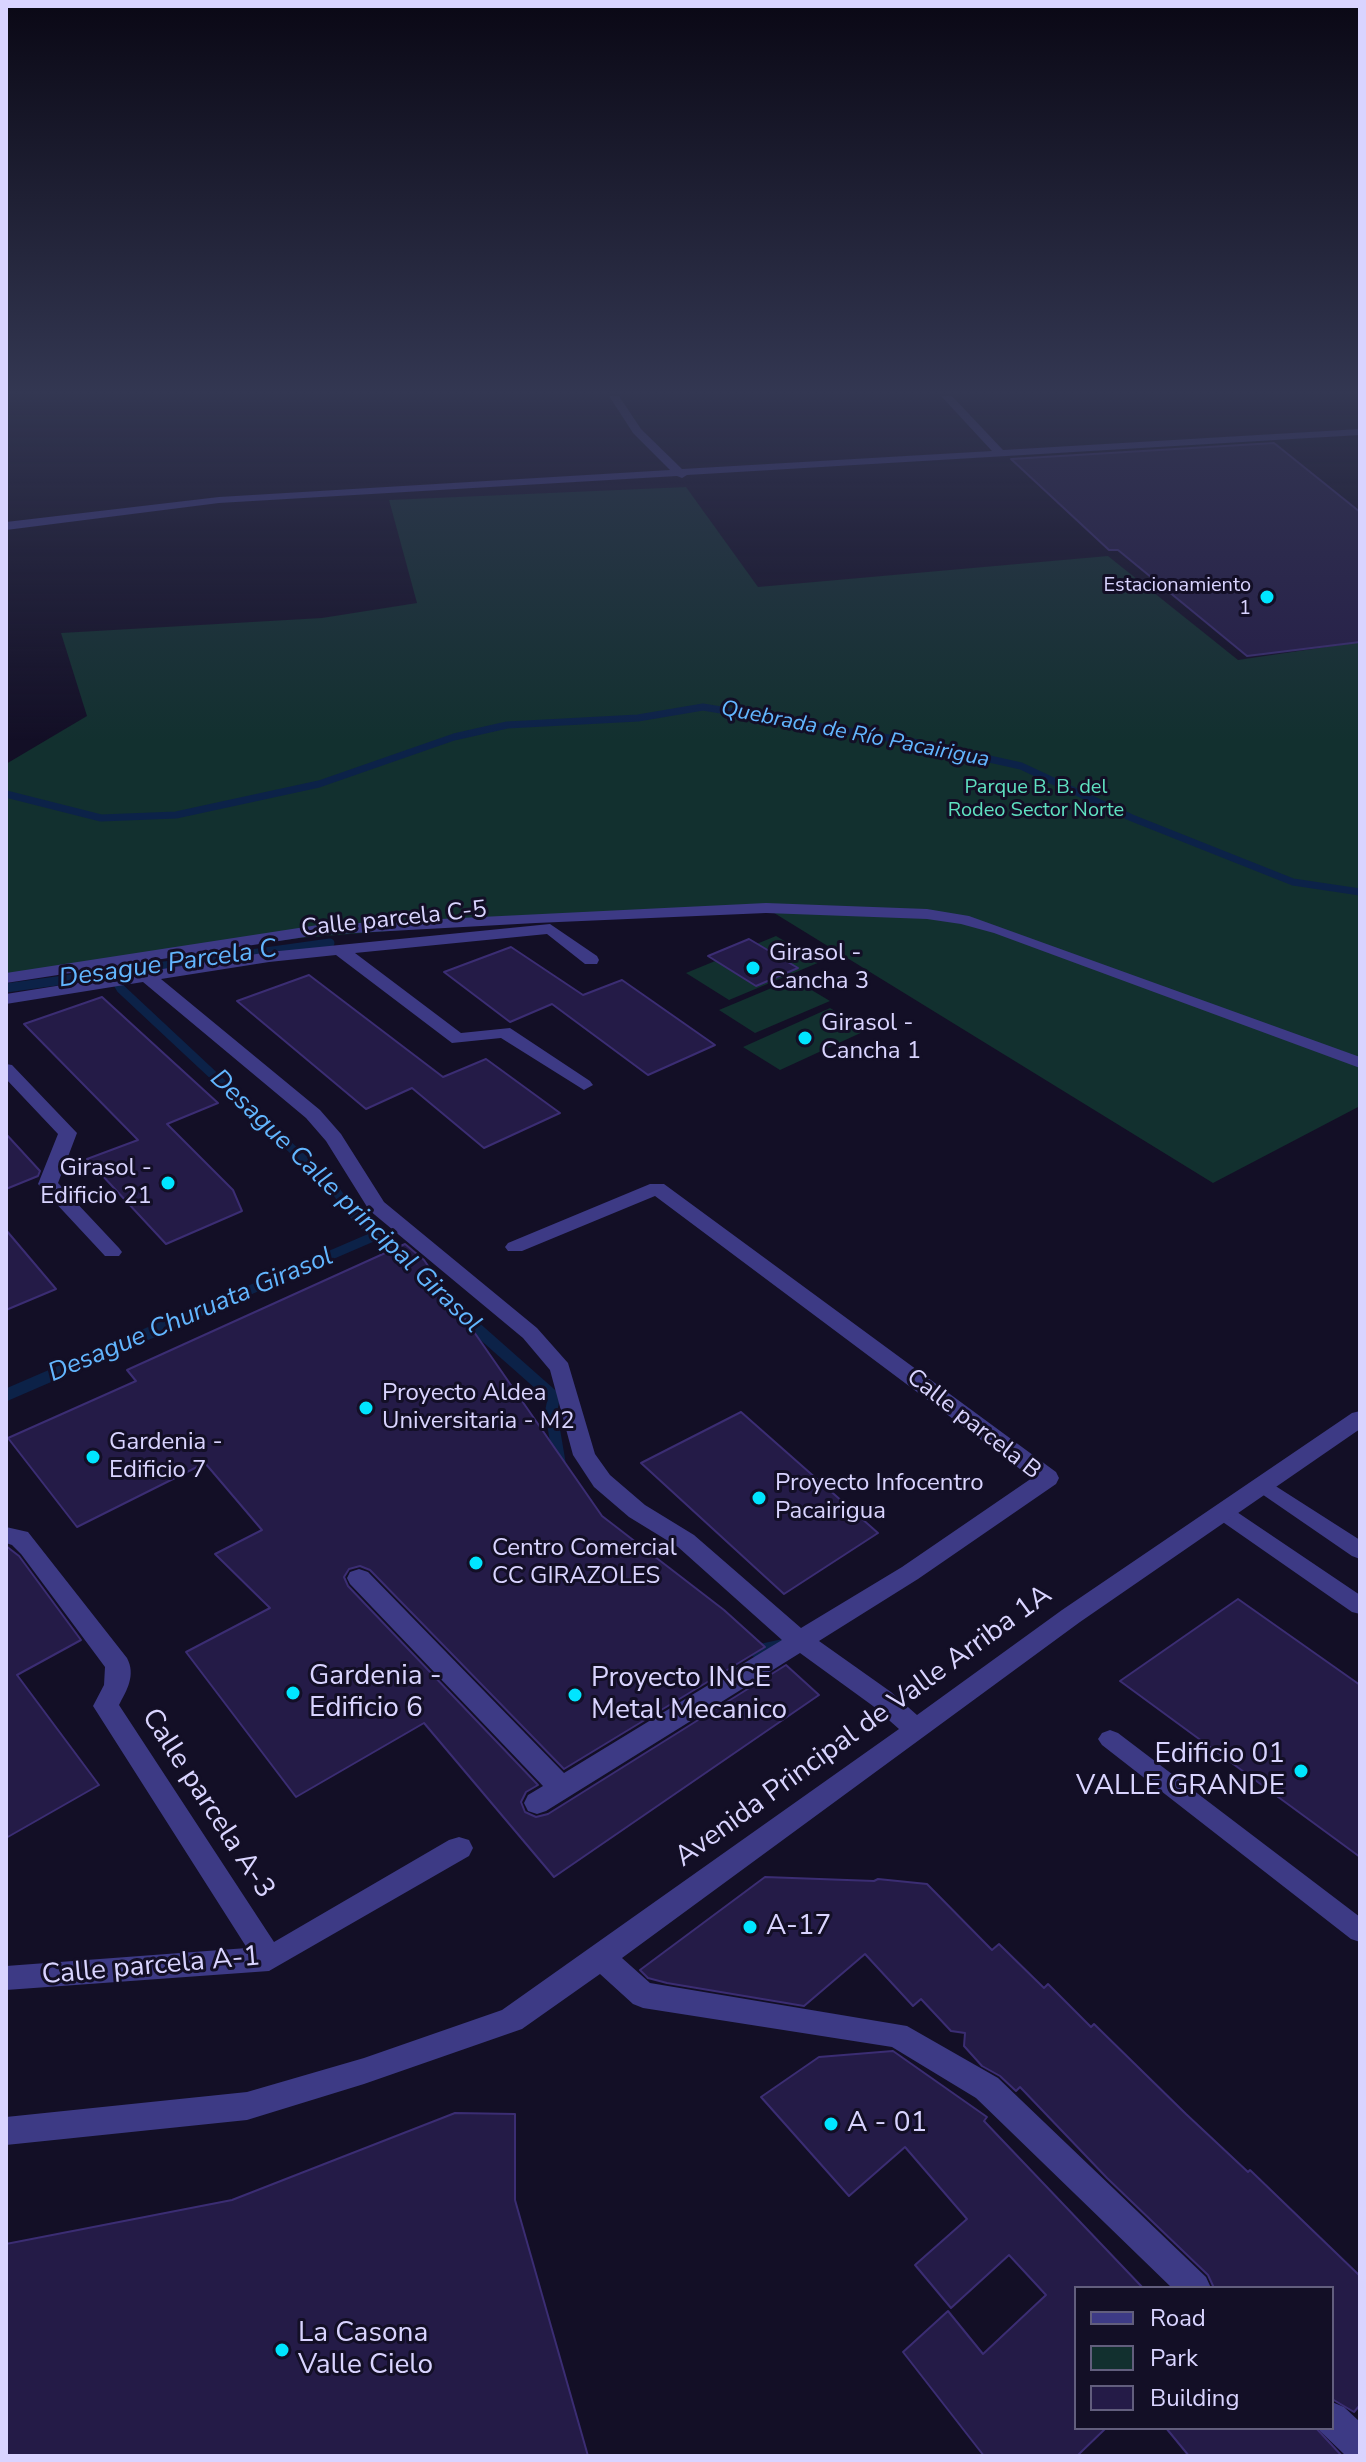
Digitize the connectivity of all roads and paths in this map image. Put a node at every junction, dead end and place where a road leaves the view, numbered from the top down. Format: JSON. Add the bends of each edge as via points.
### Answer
{"nodes":[{"id":1,"x":130,"y":511,"type":"edge"},
{"id":2,"x":6,"y":526,"type":"edge"},
{"id":3,"x":340,"y":950,"type":"junction"},
{"id":4,"x":591,"y":960,"type":"dead end"},
{"id":5,"x":146,"y":976,"type":"junction"},
{"id":6,"x":6,"y":978,"type":"edge"},
{"id":7,"x":6,"y":999,"type":"edge"},
{"id":8,"x":1360,"y":1063,"type":"edge"},
{"id":9,"x":6,"y":1069,"type":"edge"},
{"id":10,"x":584,"y":1085,"type":"dead end"},
{"id":11,"x":515,"y":1247,"type":"dead end"},
{"id":12,"x":112,"y":1252,"type":"dead end"},
{"id":13,"x":1360,"y":1418,"type":"edge"},
{"id":14,"x":1263,"y":1485,"type":"junction"},
{"id":15,"x":1224,"y":1513,"type":"junction"},
{"id":16,"x":6,"y":1535,"type":"edge"},
{"id":17,"x":1360,"y":1551,"type":"edge"},
{"id":18,"x":359,"y":1578,"type":"dead end"},
{"id":19,"x":1360,"y":1606,"type":"edge"},
{"id":20,"x":800,"y":1641,"type":"junction"},
{"id":21,"x":917,"y":1730,"type":"junction"},
{"id":22,"x":1110,"y":1739,"type":"dead end"},
{"id":23,"x":562,"y":1788,"type":"junction"},
{"id":24,"x":537,"y":1803,"type":"dead end"},
{"id":25,"x":459,"y":1848,"type":"dead end"},
{"id":26,"x":1360,"y":1931,"type":"edge"},
{"id":27,"x":601,"y":1957,"type":"junction"},
{"id":28,"x":269,"y":1959,"type":"junction"},
{"id":29,"x":6,"y":1978,"type":"edge"},
{"id":30,"x":6,"y":2131,"type":"edge"},
{"id":31,"x":1193,"y":2286,"type":"edge"},
{"id":32,"x":1334,"y":2421,"type":"edge"},
{"id":33,"x":1360,"y":2446,"type":"edge"}],
"edges":[{"from":1,"to":2,"type":"street"},
{"from":3,"to":4,"type":"street","name":"Calle parcela C-5","via":[[550,929]]},
{"from":3,"to":5,"type":"street","name":"Calle parcela C-5"},
{"from":3,"to":10,"type":"street","via":[[458,1039],[504,1032]]},
{"from":5,"to":7,"type":"street","name":"Calle parcela C-5"},
{"from":5,"to":20,"type":"street","via":[[313,1114],[376,1206],[530,1333],[560,1368],[584,1455],[602,1481],[637,1511],[686,1541]]},
{"from":6,"to":8,"type":"street","via":[[318,930],[766,908],[927,914],[1000,930]]},
{"from":9,"to":12,"type":"street","via":[[68,1133],[48,1184]]},
{"from":11,"to":20,"type":"street","name":"Calle parcela B","via":[[657,1188],[1048,1478]]},
{"from":13,"to":14,"type":"street","name":"Avenida Principal de Valle Arriba 1A"},
{"from":14,"to":15,"type":"street","name":"Avenida Principal de Valle Arriba 1A"},
{"from":14,"to":17,"type":"lane"},
{"from":15,"to":19,"type":"lane"},
{"from":15,"to":21,"type":"street","name":"Avenida Principal de Valle Arriba 1A","via":[[1071,1616]]},
{"from":16,"to":28,"type":"street","name":"Calle parcela A-3","via":[[20,1538],[29,1548],[118,1665],[117,1685],[106,1706]]},
{"from":18,"to":23,"type":"street"},
{"from":20,"to":21,"type":"street"},
{"from":20,"to":23,"type":"street","name":"Calle parcela B"},
{"from":21,"to":27,"type":"street","name":"Avenida Principal de Valle Arriba 1A"},
{"from":22,"to":26,"type":"lane"},
{"from":23,"to":24,"type":"street","name":"Calle parcela B"},
{"from":25,"to":28,"type":"street","name":"Calle parcela A-1"},
{"from":27,"to":30,"type":"street","name":"Avenida Principal de Valle Arriba 1A","via":[[512,2020],[247,2106]]},
{"from":27,"to":31,"type":"street","via":[[643,1995],[897,2035],[987,2088]]},
{"from":28,"to":29,"type":"street","name":"Calle parcela A-1"},
{"from":32,"to":33,"type":"street"}]}
